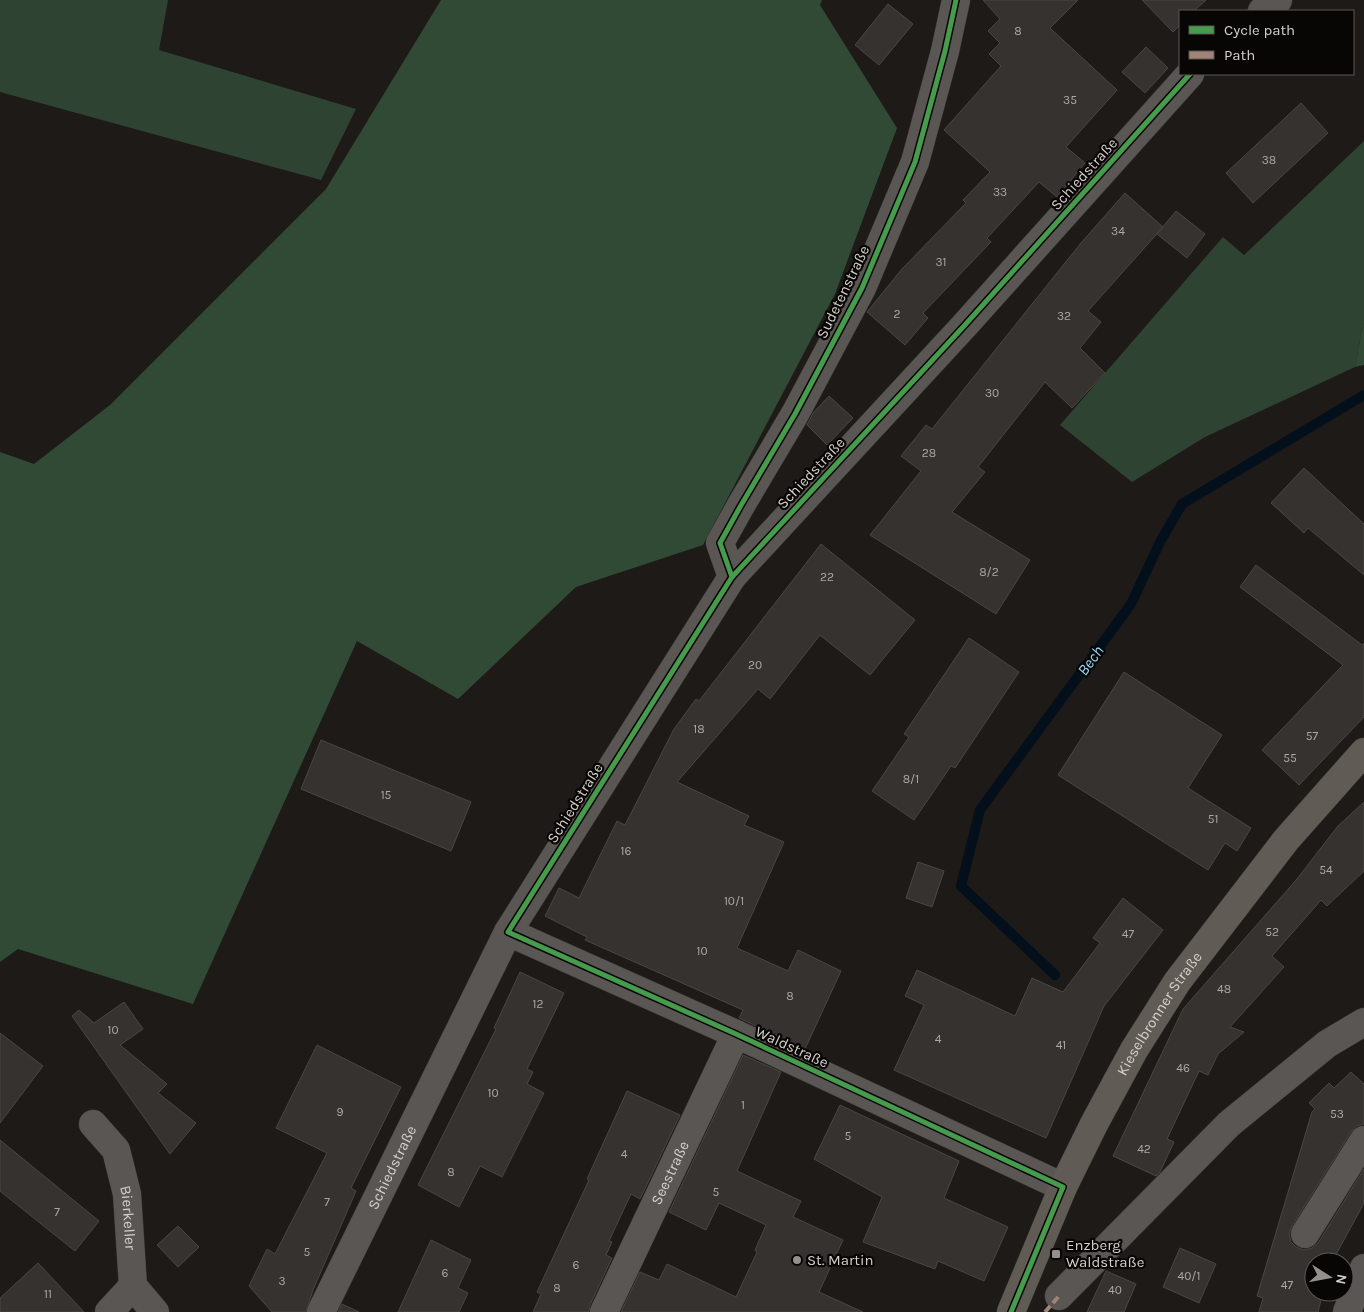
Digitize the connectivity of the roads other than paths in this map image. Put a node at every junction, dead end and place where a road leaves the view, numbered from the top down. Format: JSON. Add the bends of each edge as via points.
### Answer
{"nodes":[{"id":1,"x":956,"y":0,"type":"edge"},
{"id":2,"x":1278,"y":0,"type":"edge"},
{"id":3,"x":1263,"y":10,"type":"edge"},
{"id":4,"x":1189,"y":75,"type":"edge"},
{"id":5,"x":732,"y":577,"type":"junction"},
{"id":6,"x":1364,"y":752,"type":"edge"},
{"id":7,"x":508,"y":932,"type":"junction"},
{"id":8,"x":1364,"y":1022,"type":"edge"},
{"id":9,"x":736,"y":1034,"type":"junction"},
{"id":10,"x":93,"y":1124,"type":"dead end"},
{"id":11,"x":1364,"y":1140,"type":"edge"},
{"id":12,"x":1064,"y":1187,"type":"junction"},
{"id":13,"x":1305,"y":1234,"type":"dead end"},
{"id":14,"x":1364,"y":1268,"type":"edge"},
{"id":15,"x":133,"y":1286,"type":"junction"},
{"id":16,"x":1059,"y":1296,"type":"dead end"},
{"id":17,"x":109,"y":1312,"type":"edge"},
{"id":18,"x":155,"y":1312,"type":"edge"},
{"id":19,"x":321,"y":1312,"type":"edge"},
{"id":20,"x":604,"y":1312,"type":"edge"},
{"id":21,"x":1011,"y":1312,"type":"edge"},
{"id":22,"x":1346,"y":1312,"type":"edge"}],
"edges":[{"from":1,"to":5,"type":"street","name":"Sudetenstraße","via":[[946,51],[915,162],[862,288],[795,414],[720,544]]},
{"from":2,"to":3,"type":"street"},
{"from":4,"to":5,"type":"street","name":"Schiedstraße","via":[[964,326]]},
{"from":5,"to":7,"type":"street","name":"Schiedstraße"},
{"from":6,"to":12,"type":"main road","name":"Kieselbronner Straße","via":[[1286,840],[1177,982],[1134,1050]]},
{"from":7,"to":9,"type":"street","name":"Waldstraße"},
{"from":7,"to":19,"type":"street","name":"Schiedstraße"},
{"from":8,"to":16,"type":"street","via":[[1327,1044],[1229,1124]]},
{"from":9,"to":12,"type":"street","name":"Waldstraße"},
{"from":9,"to":20,"type":"street","name":"Seestraße"},
{"from":10,"to":15,"type":"street","name":"Bierkeller","via":[[116,1150],[127,1194]]},
{"from":11,"to":13,"type":"street"},
{"from":12,"to":21,"type":"main road","name":"Kieselbronner Straße"},
{"from":14,"to":22,"type":"street"},
{"from":15,"to":17,"type":"street"},
{"from":15,"to":18,"type":"street"}]}
